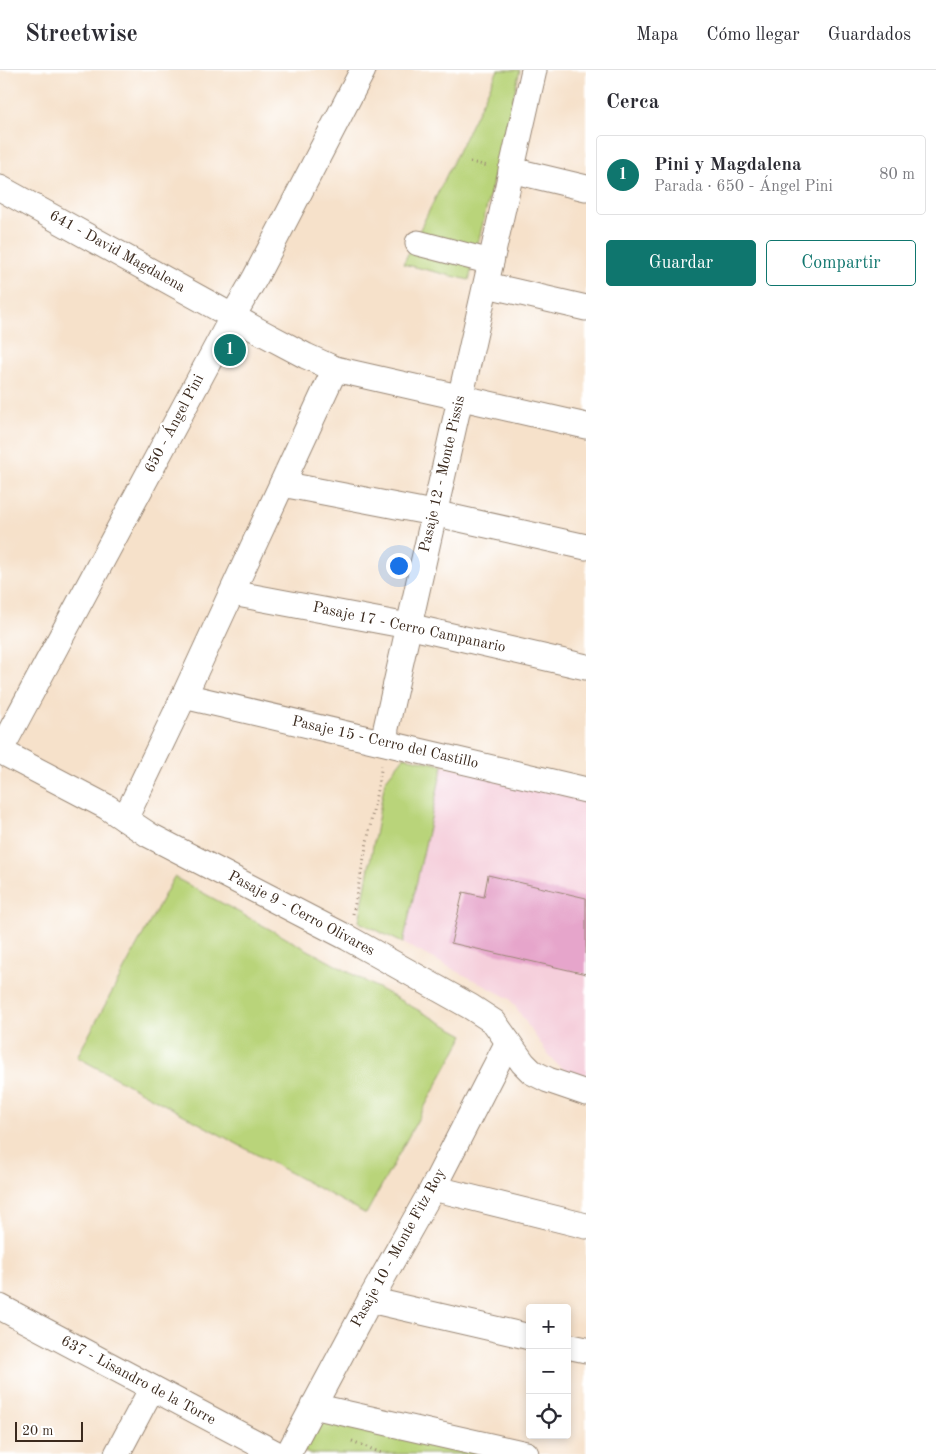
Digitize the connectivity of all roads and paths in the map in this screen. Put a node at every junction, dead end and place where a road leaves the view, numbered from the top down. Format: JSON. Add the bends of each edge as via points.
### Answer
{"nodes":[{"id":1,"x":363,"y":70,"type":"edge"},
{"id":2,"x":534,"y":70,"type":"edge"},
{"id":3,"x":511,"y":170,"type":"junction"},
{"id":4,"x":0,"y":188,"type":"edge"},
{"id":5,"x":586,"y":188,"type":"edge"},
{"id":6,"x":418,"y":243,"type":"dead end"},
{"id":7,"x":489,"y":274,"type":"junction"},
{"id":8,"x":586,"y":308,"type":"edge"},
{"id":9,"x":233,"y":316,"type":"junction"},
{"id":10,"x":336,"y":369,"type":"junction"},
{"id":11,"x":462,"y":397,"type":"junction"},
{"id":12,"x":586,"y":426,"type":"edge"},
{"id":13,"x":282,"y":484,"type":"junction"},
{"id":14,"x":434,"y":513,"type":"junction"},
{"id":15,"x":586,"y":547,"type":"edge"},
{"id":16,"x":232,"y":592,"type":"junction"},
{"id":17,"x":408,"y":626,"type":"junction"},
{"id":18,"x":586,"y":667,"type":"edge"},
{"id":19,"x":184,"y":696,"type":"junction"},
{"id":20,"x":384,"y":742,"type":"junction"},
{"id":21,"x":0,"y":751,"type":"edge"},
{"id":22,"x":586,"y":790,"type":"edge"},
{"id":23,"x":125,"y":819,"type":"junction"},
{"id":24,"x":348,"y":938,"type":"junction"},
{"id":25,"x":508,"y":1042,"type":"junction"},
{"id":26,"x":586,"y":1093,"type":"edge"},
{"id":27,"x":432,"y":1188,"type":"junction"},
{"id":28,"x":586,"y":1226,"type":"edge"},
{"id":29,"x":370,"y":1300,"type":"junction"},
{"id":30,"x":3,"y":1317,"type":"edge"},
{"id":31,"x":526,"y":1336,"type":"edge"},
{"id":32,"x":571,"y":1347,"type":"edge"},
{"id":33,"x":586,"y":1350,"type":"edge"},
{"id":34,"x":152,"y":1388,"type":"junction"},
{"id":35,"x":312,"y":1406,"type":"junction"},
{"id":36,"x":117,"y":1454,"type":"edge"},
{"id":37,"x":276,"y":1454,"type":"edge"},
{"id":38,"x":288,"y":1454,"type":"edge"},
{"id":39,"x":526,"y":1454,"type":"edge"}],
"edges":[{"from":1,"to":9,"type":"street","name":"650 - Ángel Pini"},
{"from":2,"to":3,"type":"street","name":"Pasaje 12 - Monte Pissis"},
{"from":3,"to":5,"type":"street"},
{"from":3,"to":7,"type":"street","name":"Pasaje 12 - Monte Pissis"},
{"from":4,"to":9,"type":"street","name":"641 - David Magdalena"},
{"from":6,"to":7,"type":"street"},
{"from":7,"to":8,"type":"street"},
{"from":7,"to":11,"type":"street","name":"Pasaje 12 - Monte Pissis"},
{"from":9,"to":10,"type":"street","name":"641 - David Magdalena"},
{"from":9,"to":21,"type":"street","name":"650 - Ángel Pini"},
{"from":10,"to":11,"type":"street","name":"641 - David Magdalena"},
{"from":10,"to":13,"type":"street"},
{"from":11,"to":12,"type":"street","name":"641 - David Magdalena"},
{"from":11,"to":14,"type":"street","name":"Pasaje 12 - Monte Pissis"},
{"from":13,"to":14,"type":"street"},
{"from":13,"to":16,"type":"street"},
{"from":14,"to":15,"type":"street"},
{"from":14,"to":17,"type":"street","name":"Pasaje 12 - Monte Pissis"},
{"from":16,"to":17,"type":"street","name":"Pasaje 17 - Cerro Campanario"},
{"from":16,"to":19,"type":"street"},
{"from":17,"to":18,"type":"street","name":"Pasaje 17 - Cerro Campanario"},
{"from":17,"to":20,"type":"street","name":"Pasaje 12 - Monte Pissis"},
{"from":19,"to":20,"type":"street","name":"Pasaje 15 - Cerro del Castillo"},
{"from":19,"to":23,"type":"street"},
{"from":20,"to":22,"type":"street","name":"Pasaje 15 - Cerro del Castillo"},
{"from":20,"to":24,"type":"path"},
{"from":21,"to":23,"type":"street","name":"Pasaje 9 - Cerro Olivares"},
{"from":23,"to":24,"type":"street","name":"Pasaje 9 - Cerro Olivares","via":[[149,835]]},
{"from":24,"to":25,"type":"street","name":"Pasaje 9 - Cerro Olivares","via":[[472,1007],[494,1022]]},
{"from":25,"to":26,"type":"street","name":"Pasaje 9 - Cerro Olivares","via":[[532,1072]]},
{"from":25,"to":27,"type":"street","name":"Pasaje 10 - Monte Fitz Roy"},
{"from":27,"to":28,"type":"street"},
{"from":27,"to":29,"type":"street","name":"Pasaje 10 - Monte Fitz Roy"},
{"from":29,"to":31,"type":"street"},
{"from":29,"to":35,"type":"street","name":"Pasaje 10 - Monte Fitz Roy"},
{"from":30,"to":34,"type":"street","name":"637 - Lisandro de la Torre"},
{"from":32,"to":33,"type":"street"},
{"from":34,"to":36,"type":"street"},
{"from":34,"to":37,"type":"street","name":"637 - Lisandro de la Torre"},
{"from":35,"to":38,"type":"street","name":"Pasaje 10 - Monte Fitz Roy"},
{"from":35,"to":39,"type":"street"}]}
